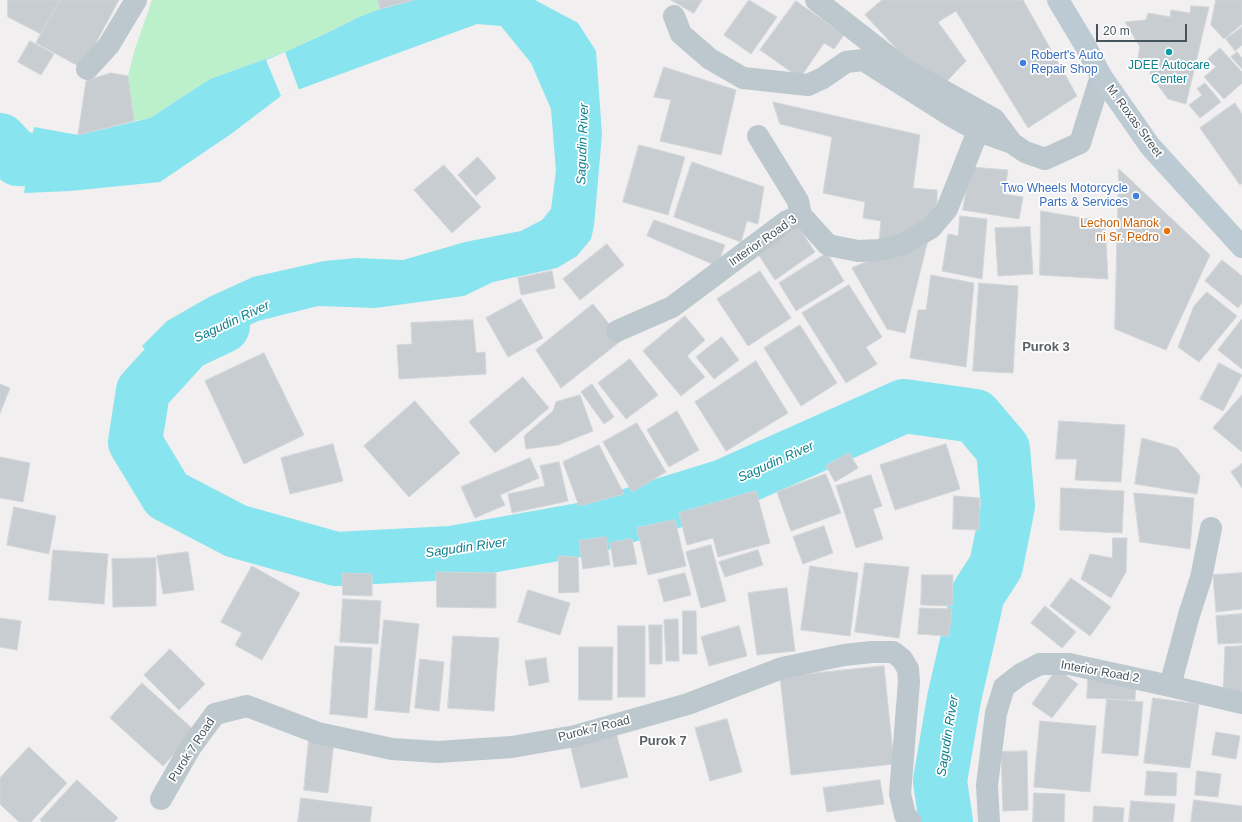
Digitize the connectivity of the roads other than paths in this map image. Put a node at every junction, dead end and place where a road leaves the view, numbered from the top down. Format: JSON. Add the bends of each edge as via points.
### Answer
{"nodes":[{"id":1,"x":136,"y":0,"type":"edge"},
{"id":2,"x":816,"y":0,"type":"edge"},
{"id":3,"x":1058,"y":0,"type":"edge"},
{"id":4,"x":674,"y":16,"type":"dead end"},
{"id":5,"x":87,"y":69,"type":"dead end"},
{"id":6,"x":1101,"y":76,"type":"junction"},
{"id":7,"x":978,"y":131,"type":"junction"},
{"id":8,"x":758,"y":136,"type":"dead end"},
{"id":9,"x":1012,"y":143,"type":"junction"},
{"id":10,"x":801,"y":215,"type":"junction"},
{"id":11,"x":1242,"y":247,"type":"edge"},
{"id":12,"x":617,"y":332,"type":"dead end"},
{"id":13,"x":1211,"y":528,"type":"dead end"},
{"id":14,"x":1170,"y":686,"type":"junction"},
{"id":15,"x":1242,"y":703,"type":"edge"},
{"id":16,"x":161,"y":799,"type":"dead end"},
{"id":17,"x":911,"y":822,"type":"edge"},
{"id":18,"x":989,"y":822,"type":"edge"}],
"edges":[{"from":1,"to":5,"type":"street","via":[[109,45]]},
{"from":2,"to":9,"type":"street","via":[[903,68],[994,119]]},
{"from":3,"to":6,"type":"main road","name":"M. Roxas Street"},
{"from":4,"to":7,"type":"street","via":[[681,34],[710,59],[743,78],[808,85],[846,62],[863,60]]},
{"from":6,"to":9,"type":"street","via":[[1080,143],[1045,159],[1025,152]]},
{"from":6,"to":11,"type":"main road","name":"M. Roxas Street","via":[[1150,146]]},
{"from":7,"to":9,"type":"street"},
{"from":7,"to":10,"type":"street","name":"Interior Road 3","via":[[947,209],[931,228],[903,244],[880,250],[858,251],[828,245]]},
{"from":8,"to":10,"type":"street","via":[[798,201]]},
{"from":10,"to":12,"type":"street","name":"Interior Road 3","via":[[787,222],[672,307]]},
{"from":13,"to":14,"type":"street","via":[[1201,578]]},
{"from":14,"to":15,"type":"street","name":"Interior Road 2"},
{"from":14,"to":18,"type":"street","name":"Interior Road 2","via":[[1069,664],[1040,664],[1021,674],[1004,687],[996,713],[987,785]]},
{"from":16,"to":17,"type":"street","name":"Purok 7 Road","via":[[190,748],[215,714],[247,706],[318,733],[392,749],[438,752],[512,747],[574,736],[688,704],[782,668],[844,655],[893,652],[902,659],[908,670],[900,794],[905,815]]}]}
